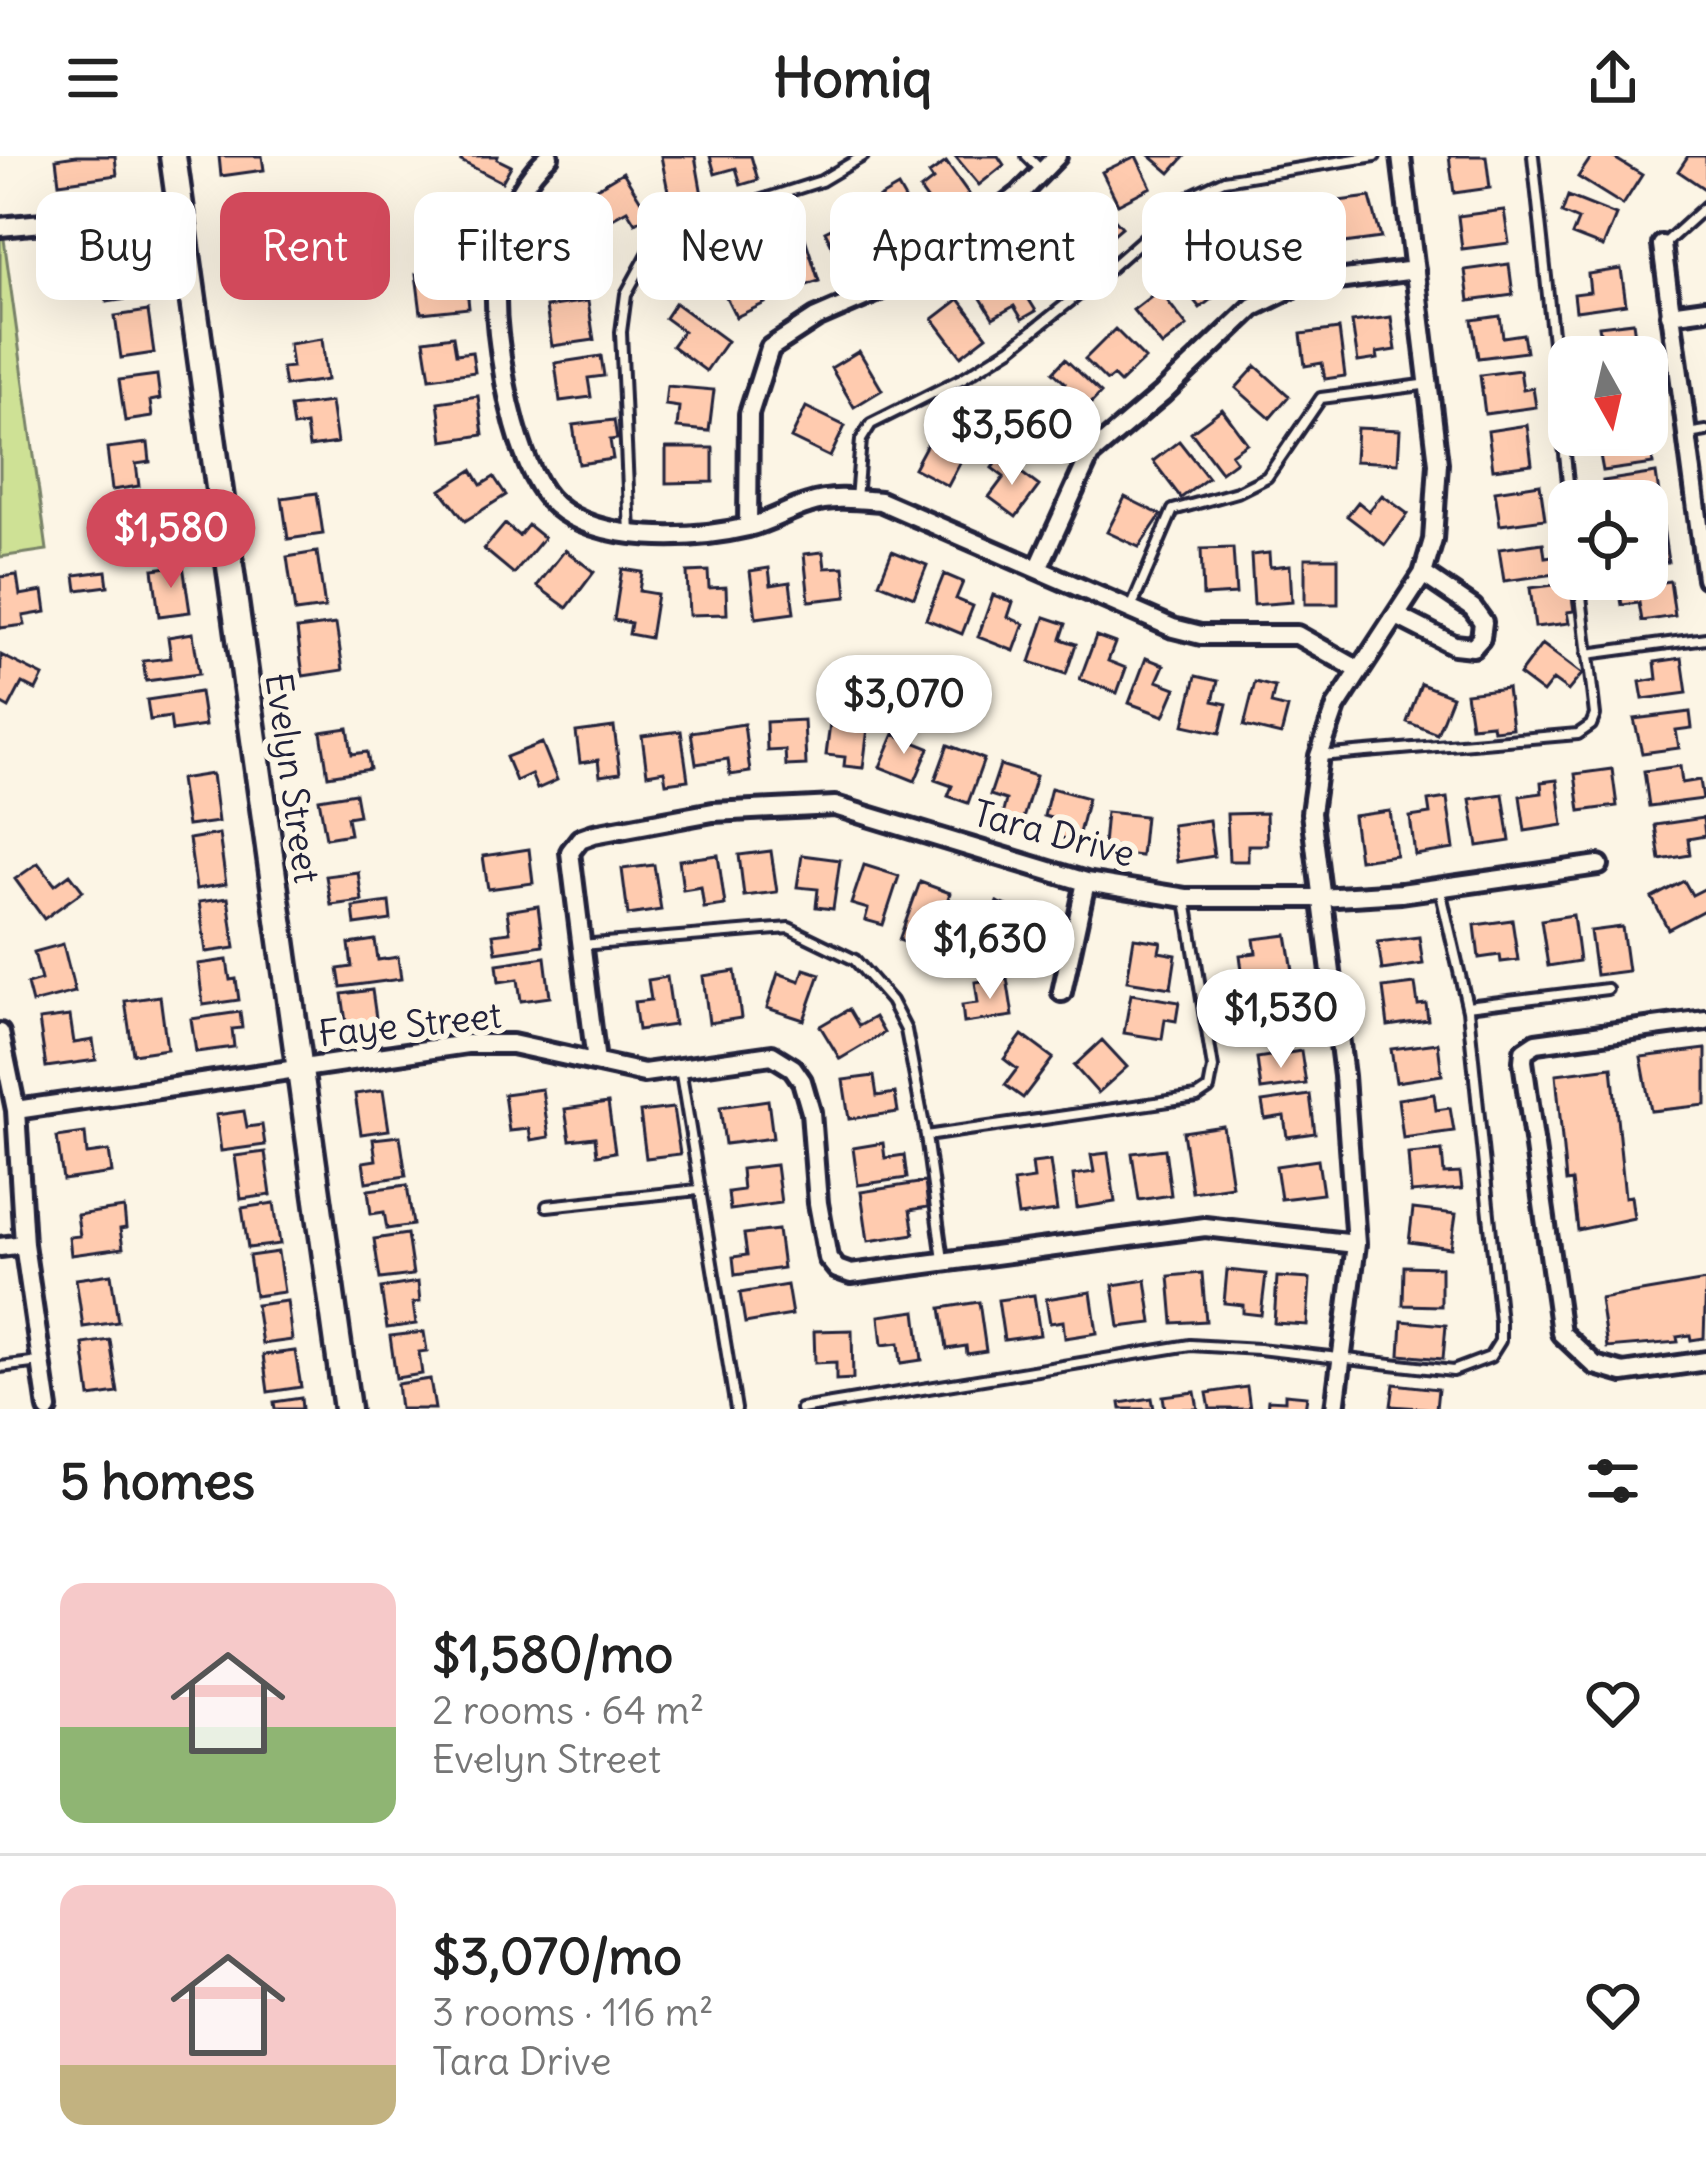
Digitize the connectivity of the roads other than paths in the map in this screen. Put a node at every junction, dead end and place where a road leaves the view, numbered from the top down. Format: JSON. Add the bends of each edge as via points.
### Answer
{"nodes":[{"id":1,"x":173,"y":156,"type":"edge"},
{"id":2,"x":549,"y":156,"type":"edge"},
{"id":3,"x":863,"y":156,"type":"edge"},
{"id":4,"x":1027,"y":156,"type":"edge"},
{"id":5,"x":1057,"y":156,"type":"edge"},
{"id":6,"x":1375,"y":156,"type":"edge"},
{"id":7,"x":1401,"y":156,"type":"edge"},
{"id":8,"x":1533,"y":156,"type":"edge"},
{"id":9,"x":1042,"y":171,"type":"junction"},
{"id":10,"x":179,"y":192,"type":"edge"},
{"id":11,"x":1706,"y":206,"type":"edge"},
{"id":12,"x":36,"y":224,"type":"edge"},
{"id":13,"x":0,"y":227,"type":"edge"},
{"id":14,"x":1662,"y":245,"type":"joint"},
{"id":15,"x":1414,"y":270,"type":"junction"},
{"id":16,"x":194,"y":300,"type":"edge"},
{"id":17,"x":1706,"y":309,"type":"edge"},
{"id":18,"x":1670,"y":314,"type":"junction"},
{"id":19,"x":1431,"y":384,"type":"junction"},
{"id":20,"x":1706,"y":431,"type":"edge"},
{"id":21,"x":1686,"y":434,"type":"junction"},
{"id":22,"x":1568,"y":480,"type":"edge"},
{"id":23,"x":856,"y":499,"type":"junction"},
{"id":24,"x":748,"y":527,"type":"junction"},
{"id":25,"x":630,"y":536,"type":"junction"},
{"id":26,"x":1704,"y":550,"type":"edge"},
{"id":27,"x":1038,"y":568,"type":"junction"},
{"id":28,"x":1423,"y":574,"type":"junction"},
{"id":29,"x":1706,"y":578,"type":"edge"},
{"id":30,"x":1581,"y":600,"type":"edge"},
{"id":31,"x":1130,"y":609,"type":"junction"},
{"id":32,"x":1397,"y":616,"type":"junction"},
{"id":33,"x":1706,"y":638,"type":"edge"},
{"id":34,"x":1587,"y":654,"type":"junction"},
{"id":35,"x":1359,"y":670,"type":"junction"},
{"id":36,"x":1319,"y":756,"type":"junction"},
{"id":37,"x":1599,"y":865,"type":"dead end"},
{"id":38,"x":1086,"y":882,"type":"junction"},
{"id":39,"x":1440,"y":887,"type":"junction"},
{"id":40,"x":1186,"y":898,"type":"junction"},
{"id":41,"x":1320,"y":898,"type":"junction"},
{"id":42,"x":581,"y":945,"type":"junction"},
{"id":43,"x":1607,"y":989,"type":"dead end"},
{"id":44,"x":1062,"y":992,"type":"dead end"},
{"id":45,"x":1467,"y":1006,"type":"junction"},
{"id":46,"x":1706,"y":1020,"type":"edge"},
{"id":47,"x":0,"y":1033,"type":"edge"},
{"id":48,"x":596,"y":1062,"type":"junction"},
{"id":49,"x":680,"y":1067,"type":"junction"},
{"id":50,"x":297,"y":1069,"type":"junction"},
{"id":51,"x":11,"y":1122,"type":"edge"},
{"id":52,"x":926,"y":1136,"type":"junction"},
{"id":53,"x":698,"y":1190,"type":"junction"},
{"id":54,"x":548,"y":1206,"type":"dead end"},
{"id":55,"x":24,"y":1244,"type":"junction"},
{"id":56,"x":1356,"y":1244,"type":"junction"},
{"id":57,"x":0,"y":1247,"type":"edge"},
{"id":58,"x":943,"y":1262,"type":"junction"},
{"id":59,"x":1341,"y":1359,"type":"junction"},
{"id":60,"x":1706,"y":1361,"type":"edge"},
{"id":61,"x":41,"y":1362,"type":"junction"},
{"id":62,"x":0,"y":1367,"type":"edge"},
{"id":63,"x":49,"y":1409,"type":"edge"},
{"id":64,"x":347,"y":1409,"type":"edge"},
{"id":65,"x":736,"y":1409,"type":"edge"},
{"id":66,"x":801,"y":1409,"type":"edge"},
{"id":67,"x":1335,"y":1409,"type":"edge"}],
"edges":[{"from":1,"to":10,"type":"street","name":"Evelyn Street"},
{"from":2,"to":25,"type":"street","via":[[515,203],[500,252],[502,369],[530,465],[554,505]]},
{"from":3,"to":25,"type":"lane","via":[[820,181],[654,243],[626,294],[621,332]]},
{"from":4,"to":9,"type":"lane"},
{"from":5,"to":9,"type":"street"},
{"from":6,"to":23,"type":"lane","via":[[1224,180],[1194,194],[1011,348],[871,424],[861,440]]},
{"from":7,"to":15,"type":"street"},
{"from":8,"to":22,"type":"lane"},
{"from":9,"to":24,"type":"street","via":[[947,250],[770,348],[749,414]]},
{"from":11,"to":14,"type":"lane"},
{"from":12,"to":13,"type":"street"},
{"from":14,"to":18,"type":"street"},
{"from":15,"to":19,"type":"street"},
{"from":15,"to":27,"type":"street","via":[[1298,285],[1253,307],[1090,455]]},
{"from":16,"to":50,"type":"street","name":"Evelyn Street"},
{"from":17,"to":18,"type":"street"},
{"from":18,"to":21,"type":"street"},
{"from":19,"to":28,"type":"street","via":[[1438,463]]},
{"from":19,"to":31,"type":"lane","via":[[1321,398],[1268,477],[1173,510]]},
{"from":20,"to":21,"type":"lane"},
{"from":21,"to":26,"type":"street"},
{"from":23,"to":24,"type":"street","via":[[812,502]]},
{"from":23,"to":27,"type":"street","via":[[880,501]]},
{"from":24,"to":25,"type":"street"},
{"from":26,"to":29,"type":"street"},
{"from":27,"to":31,"type":"street"},
{"from":28,"to":32,"type":"street"},
{"from":28,"to":32,"type":"street","via":[[1473,608],[1483,622],[1481,638],[1473,647],[1454,645]]},
{"from":30,"to":34,"type":"lane"},
{"from":31,"to":35,"type":"street","via":[[1201,635],[1297,635]]},
{"from":32,"to":35,"type":"street"},
{"from":33,"to":34,"type":"lane"},
{"from":34,"to":36,"type":"lane","via":[[1595,715],[1578,734]]},
{"from":35,"to":36,"type":"street"},
{"from":36,"to":41,"type":"street","via":[[1311,813]]},
{"from":37,"to":39,"type":"street","name":"Tara Drive"},
{"from":38,"to":40,"type":"street","name":"Tara Drive"},
{"from":38,"to":42,"type":"street","name":"Tara Drive","via":[[835,806],[713,812],[580,839],[570,852]]},
{"from":38,"to":44,"type":"street"},
{"from":39,"to":41,"type":"street","name":"Tara Drive"},
{"from":39,"to":45,"type":"lane"},
{"from":40,"to":41,"type":"street","name":"Tara Drive"},
{"from":40,"to":52,"type":"lane","via":[[1213,1068],[1209,1089]]},
{"from":41,"to":56,"type":"street"},
{"from":42,"to":48,"type":"street","name":"Tara Drive"},
{"from":42,"to":52,"type":"lane","via":[[789,928],[829,944],[874,979],[906,1030]]},
{"from":43,"to":45,"type":"lane"},
{"from":45,"to":59,"type":"lane","via":[[1500,1341],[1490,1357],[1453,1371]]},
{"from":46,"to":60,"type":"street","via":[[1536,1043],[1523,1061],[1561,1333],[1595,1365],[1623,1373]]},
{"from":47,"to":51,"type":"street"},
{"from":48,"to":49,"type":"street","name":"Faye Street","via":[[644,1073]]},
{"from":48,"to":50,"type":"street","name":"Faye Street","via":[[512,1044],[466,1044]]},
{"from":49,"to":53,"type":"lane"},
{"from":49,"to":58,"type":"street","name":"Faye Street","via":[[772,1055],[793,1068],[811,1112],[818,1203],[837,1269]]},
{"from":50,"to":51,"type":"street","name":"Faye Street"},
{"from":50,"to":64,"type":"street","name":"Evelyn Street"},
{"from":51,"to":55,"type":"street"},
{"from":52,"to":58,"type":"lane"},
{"from":53,"to":54,"type":"lane"},
{"from":53,"to":65,"type":"lane"},
{"from":55,"to":57,"type":"street"},
{"from":55,"to":61,"type":"street"},
{"from":56,"to":58,"type":"street","name":"Faye Street","via":[[1205,1226]]},
{"from":56,"to":59,"type":"street"},
{"from":59,"to":66,"type":"lane","via":[[1190,1345]]},
{"from":59,"to":67,"type":"street"},
{"from":61,"to":62,"type":"lane"},
{"from":61,"to":63,"type":"street"}]}
